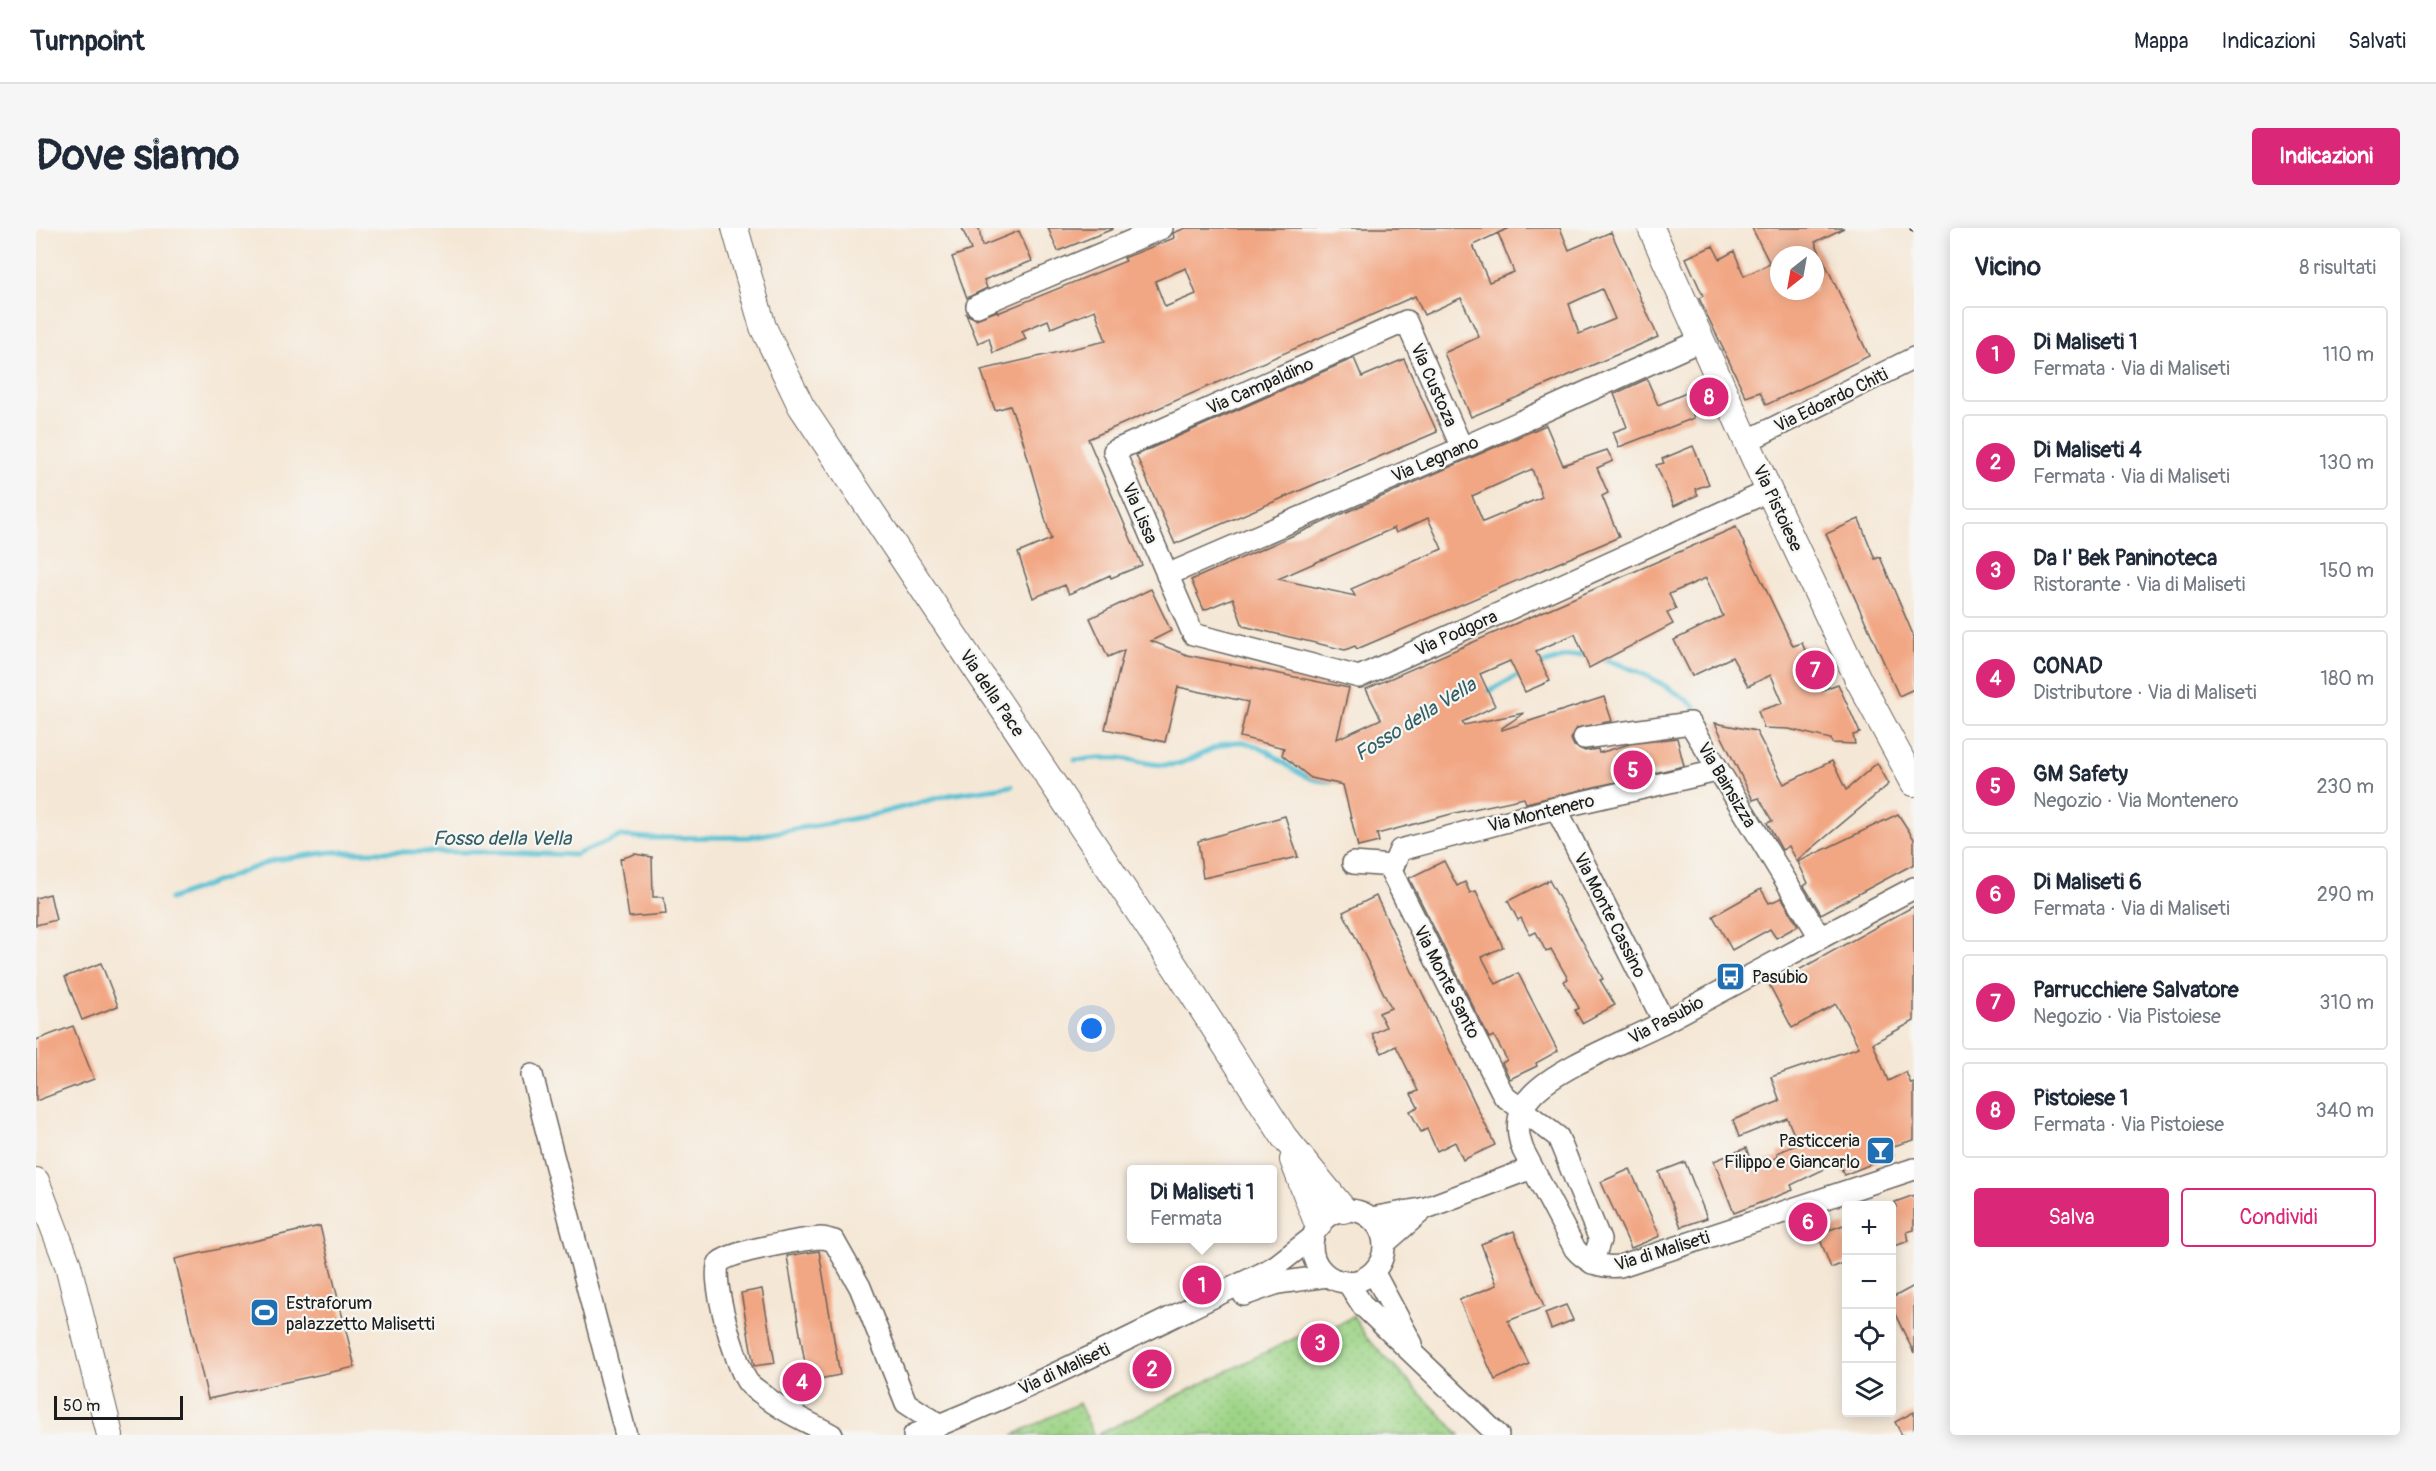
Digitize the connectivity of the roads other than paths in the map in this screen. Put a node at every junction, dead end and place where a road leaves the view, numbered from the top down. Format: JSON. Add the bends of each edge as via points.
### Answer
{"nodes":[{"id":1,"x":1162,"y":228,"type":"edge"},
{"id":2,"x":1651,"y":228,"type":"edge"},
{"id":3,"x":735,"y":229,"type":"edge"},
{"id":4,"x":977,"y":306,"type":"dead end"},
{"id":5,"x":1406,"y":321,"type":"joint"},
{"id":6,"x":1702,"y":340,"type":"junction"},
{"id":7,"x":1914,"y":358,"type":"edge"},
{"id":8,"x":1747,"y":441,"type":"junction"},
{"id":9,"x":1462,"y":448,"type":"junction"},
{"id":10,"x":1114,"y":451,"type":"joint"},
{"id":11,"x":1769,"y":491,"type":"junction"},
{"id":12,"x":1167,"y":575,"type":"junction"},
{"id":13,"x":1584,"y":738,"type":"dead end"},
{"id":14,"x":1718,"y":771,"type":"junction"},
{"id":15,"x":1912,"y":774,"type":"edge"},
{"id":16,"x":1556,"y":808,"type":"junction"},
{"id":17,"x":1397,"y":858,"type":"junction"},
{"id":18,"x":1353,"y":863,"type":"dead end"},
{"id":19,"x":1914,"y":888,"type":"edge"},
{"id":20,"x":1820,"y":937,"type":"junction"},
{"id":21,"x":1664,"y":1022,"type":"junction"},
{"id":22,"x":532,"y":1075,"type":"dead end"},
{"id":23,"x":1521,"y":1109,"type":"junction"},
{"id":24,"x":1284,"y":1137,"type":"junction"},
{"id":25,"x":1532,"y":1168,"type":"junction"},
{"id":26,"x":1914,"y":1169,"type":"edge"},
{"id":27,"x":36,"y":1181,"type":"edge"},
{"id":28,"x":1426,"y":1208,"type":"junction"},
{"id":29,"x":1344,"y":1210,"type":"junction"},
{"id":30,"x":1371,"y":1218,"type":"junction"},
{"id":31,"x":1316,"y":1231,"type":"junction"},
{"id":32,"x":1385,"y":1243,"type":"junction"},
{"id":33,"x":1592,"y":1263,"type":"junction"},
{"id":34,"x":1283,"y":1273,"type":"junction"},
{"id":35,"x":1374,"y":1273,"type":"junction"},
{"id":36,"x":1326,"y":1276,"type":"junction"},
{"id":37,"x":1348,"y":1283,"type":"junction"},
{"id":38,"x":93,"y":1360,"type":"junction"},
{"id":39,"x":1424,"y":1366,"type":"junction"},
{"id":40,"x":946,"y":1430,"type":"edge"},
{"id":41,"x":99,"y":1435,"type":"edge"},
{"id":42,"x":110,"y":1435,"type":"edge"},
{"id":43,"x":626,"y":1435,"type":"edge"},
{"id":44,"x":832,"y":1435,"type":"edge"},
{"id":45,"x":914,"y":1435,"type":"edge"},
{"id":46,"x":1498,"y":1435,"type":"edge"}],
"edges":[{"from":1,"to":4,"type":"street"},
{"from":2,"to":6,"type":"main road","name":"Via Pistoiese"},
{"from":3,"to":24,"type":"main road","name":"Via della Pace","via":[[763,327],[801,406]]},
{"from":5,"to":9,"type":"street","name":"Via Custoza"},
{"from":5,"to":10,"type":"street","name":"Via Campaldino"},
{"from":6,"to":8,"type":"main road","name":"Via Pistoiese"},
{"from":6,"to":9,"type":"street","name":"Via Legnano"},
{"from":7,"to":8,"type":"street","name":"Via Edoardo Chiti"},
{"from":8,"to":11,"type":"main road","name":"Via Pistoiese"},
{"from":9,"to":12,"type":"street","name":"Via Legnano"},
{"from":10,"to":12,"type":"street","name":"Via Lissa"},
{"from":11,"to":12,"type":"street","name":"Via Podgora","via":[[1359,677],[1193,634]]},
{"from":11,"to":15,"type":"main road","name":"Via Pistoiese","via":[[1858,679]]},
{"from":13,"to":14,"type":"street","name":"Via Bainsizza","via":[[1690,723]]},
{"from":14,"to":16,"type":"street","name":"Via Montenero"},
{"from":14,"to":20,"type":"street","name":"Via Bainsizza"},
{"from":16,"to":17,"type":"street","name":"Via Montenero"},
{"from":16,"to":21,"type":"street","name":"Via Monte Cassino"},
{"from":17,"to":18,"type":"street","name":"Via Montenero"},
{"from":17,"to":23,"type":"street","name":"Via Monte Santo","via":[[1390,871],[1504,1096]]},
{"from":19,"to":20,"type":"street","name":"Via Pasubio"},
{"from":20,"to":21,"type":"street","name":"Via Pasubio"},
{"from":21,"to":23,"type":"street","name":"Via Pasubio","via":[[1543,1084]]},
{"from":22,"to":43,"type":"street"},
{"from":23,"to":25,"type":"street","name":"Via di Maliseti","via":[[1519,1139]]},
{"from":23,"to":33,"type":"street","via":[[1558,1137],[1600,1239]]},
{"from":24,"to":29,"type":"main road"},
{"from":24,"to":31,"type":"main road"},
{"from":25,"to":28,"type":"street"},
{"from":25,"to":33,"type":"street","name":"Via di Maliseti","via":[[1575,1249]]},
{"from":26,"to":33,"type":"street","name":"Via di Maliseti","via":[[1620,1266],[1606,1268]]},
{"from":27,"to":38,"type":"main road","via":[[68,1264]]},
{"from":28,"to":30,"type":"street"},
{"from":28,"to":32,"type":"street"},
{"from":29,"to":30,"type":"street"},
{"from":29,"to":31,"type":"street","via":[[1334,1212]]},
{"from":30,"to":32,"type":"street"},
{"from":31,"to":34,"type":"street"},
{"from":31,"to":36,"type":"street","via":[[1314,1258]]},
{"from":32,"to":35,"type":"street"},
{"from":34,"to":36,"type":"street"},
{"from":34,"to":40,"type":"street","name":"Via di Maliseti","via":[[1093,1371]]},
{"from":35,"to":37,"type":"street"},
{"from":35,"to":39,"type":"street"},
{"from":36,"to":37,"type":"street"},
{"from":37,"to":39,"type":"street","via":[[1363,1306]]},
{"from":38,"to":41,"type":"main road","via":[[94,1413]]},
{"from":38,"to":42,"type":"main road"},
{"from":39,"to":46,"type":"street"},
{"from":40,"to":44,"type":"street","via":[[906,1403],[860,1287],[834,1241],[823,1238],[724,1258],[716,1275],[726,1327],[747,1381],[801,1421]]},
{"from":40,"to":45,"type":"street","name":"Via di Maliseti"}]}
